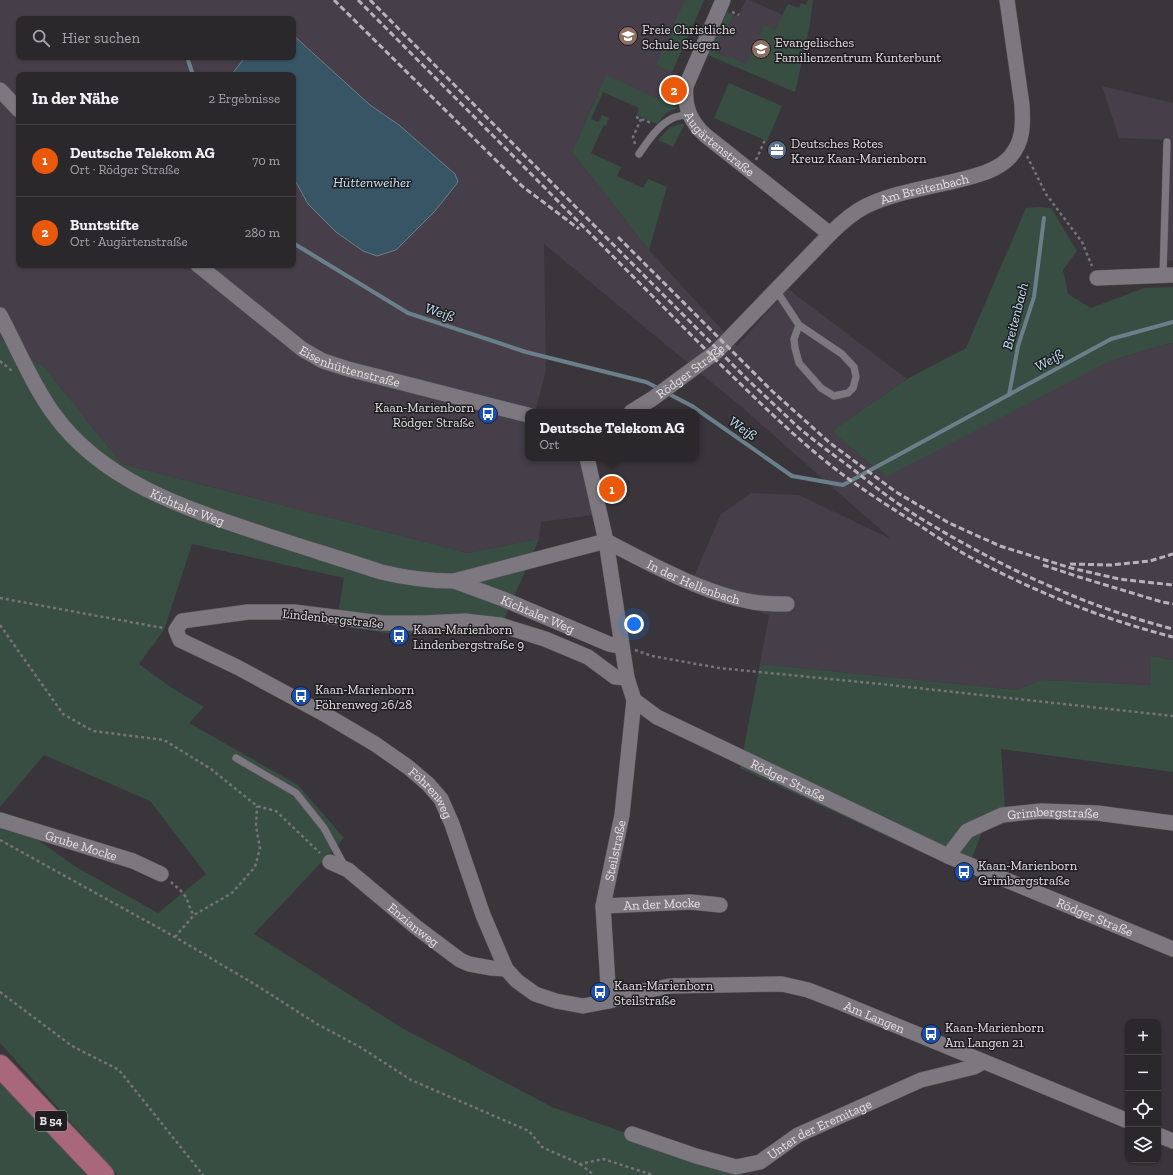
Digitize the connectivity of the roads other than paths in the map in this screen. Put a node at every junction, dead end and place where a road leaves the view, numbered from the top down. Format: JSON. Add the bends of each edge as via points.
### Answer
{"nodes":[{"id":1,"x":723,"y":0,"type":"edge"},
{"id":2,"x":1007,"y":0,"type":"edge"},
{"id":3,"x":0,"y":90,"type":"edge"},
{"id":4,"x":16,"y":107,"type":"edge"},
{"id":5,"x":689,"y":114,"type":"junction"},
{"id":6,"x":1167,"y":142,"type":"dead end"},
{"id":7,"x":639,"y":154,"type":"road end"},
{"id":8,"x":830,"y":234,"type":"junction"},
{"id":9,"x":202,"y":268,"type":"edge"},
{"id":10,"x":1168,"y":276,"type":"edge"},
{"id":11,"x":1097,"y":278,"type":"road end"},
{"id":12,"x":776,"y":290,"type":"junction"},
{"id":13,"x":0,"y":315,"type":"edge"},
{"id":14,"x":799,"y":324,"type":"junction"},
{"id":15,"x":728,"y":340,"type":"joint"},
{"id":16,"x":636,"y":409,"type":"edge"},
{"id":17,"x":525,"y":414,"type":"edge"},
{"id":18,"x":588,"y":461,"type":"edge"},
{"id":19,"x":606,"y":540,"type":"junction"},
{"id":20,"x":454,"y":581,"type":"junction"},
{"id":21,"x":787,"y":604,"type":"dead end"},
{"id":22,"x":176,"y":630,"type":"joint"},
{"id":23,"x":621,"y":646,"type":"junction"},
{"id":24,"x":627,"y":678,"type":"junction"},
{"id":25,"x":634,"y":700,"type":"junction"},
{"id":26,"x":236,"y":758,"type":"dead end"},
{"id":27,"x":0,"y":820,"type":"edge"},
{"id":28,"x":1173,"y":823,"type":"edge"},
{"id":29,"x":948,"y":856,"type":"junction"},
{"id":30,"x":330,"y":862,"type":"road end"},
{"id":31,"x":348,"y":870,"type":"junction"},
{"id":32,"x":161,"y":874,"type":"dead end"},
{"id":33,"x":720,"y":905,"type":"dead end"},
{"id":34,"x":603,"y":906,"type":"junction"},
{"id":35,"x":1173,"y":949,"type":"edge"},
{"id":36,"x":506,"y":969,"type":"junction"},
{"id":37,"x":609,"y":1001,"type":"junction"},
{"id":38,"x":983,"y":1062,"type":"junction"},
{"id":39,"x":0,"y":1066,"type":"edge"},
{"id":40,"x":1125,"y":1120,"type":"edge"},
{"id":41,"x":632,"y":1134,"type":"dead end"},
{"id":42,"x":1161,"y":1135,"type":"edge"},
{"id":43,"x":1173,"y":1141,"type":"edge"},
{"id":44,"x":103,"y":1175,"type":"edge"}],
"edges":[{"from":1,"to":5,"type":"street","name":"Augärtenstraße","via":[[686,86],[685,97]]},
{"from":2,"to":8,"type":"street","name":"Am Breitenbach","via":[[1022,104],[1022,133],[1018,145],[1010,156],[999,166],[985,173],[896,195],[867,206],[846,218]]},
{"from":3,"to":4,"type":"street"},
{"from":5,"to":7,"type":"lane","via":[[667,122],[651,137]]},
{"from":5,"to":8,"type":"street","name":"Augärtenstraße","via":[[697,128],[705,135]]},
{"from":6,"to":10,"type":"lane"},
{"from":8,"to":12,"type":"street","name":"Am Breitenbach"},
{"from":9,"to":17,"type":"street","name":"Eisenhüttenstraße","via":[[302,349],[323,361]]},
{"from":10,"to":11,"type":"street"},
{"from":12,"to":14,"type":"lane"},
{"from":12,"to":15,"type":"street","name":"Am Breitenbach"},
{"from":13,"to":20,"type":"street","name":"Kichtaler Weg","via":[[54,414],[88,451],[131,482],[206,516],[381,572],[407,578]]},
{"from":14,"to":14,"type":"lane","via":[[842,354],[854,367],[856,377],[853,388],[848,393],[834,396],[821,388],[799,362],[794,338]]},
{"from":15,"to":16,"type":"street","name":"Rödger Straße","via":[[716,352]]},
{"from":18,"to":19,"type":"street"},
{"from":19,"to":20,"type":"street","name":"Kichtaler Weg"},
{"from":19,"to":21,"type":"street","name":"In der Hellenbach","via":[[668,572],[718,593],[754,602]]},
{"from":19,"to":23,"type":"street"},
{"from":20,"to":23,"type":"street","name":"Kichtaler Weg","via":[[608,644]]},
{"from":22,"to":24,"type":"street","name":"Lindenbergstraße","via":[[182,621],[248,612],[294,612],[382,623],[465,621],[500,625],[545,639],[588,657],[615,677]]},
{"from":22,"to":36,"type":"street","name":"Föhrenweg","via":[[180,640],[237,667],[375,744],[428,784],[441,799],[452,824],[483,915]]},
{"from":23,"to":24,"type":"street"},
{"from":24,"to":25,"type":"street"},
{"from":25,"to":29,"type":"street","name":"Rödger Straße","via":[[657,718]]},
{"from":25,"to":34,"type":"street","name":"Steilstraße","via":[[622,815]]},
{"from":26,"to":31,"type":"lane","via":[[296,793],[324,828]]},
{"from":27,"to":32,"type":"street","name":"Grube Mocke","via":[[133,861]]},
{"from":28,"to":29,"type":"street","name":"Grimbergstraße","via":[[1097,812],[1041,811],[1002,815],[967,831]]},
{"from":29,"to":35,"type":"street","name":"Rödger Straße"},
{"from":30,"to":31,"type":"street","name":"Enzianweg"},
{"from":31,"to":36,"type":"street","name":"Enzianweg","via":[[460,960],[469,964]]},
{"from":33,"to":34,"type":"street","name":"An der Mocke","via":[[691,902]]},
{"from":34,"to":37,"type":"street","name":"Steilstraße"},
{"from":36,"to":37,"type":"street","name":"Föhrenweg","via":[[535,994],[556,1001],[583,1006]]},
{"from":37,"to":38,"type":"street","name":"Am Langen","via":[[670,986],[782,984],[808,990]]},
{"from":38,"to":40,"type":"street","name":"Am Langen"},
{"from":38,"to":41,"type":"street","name":"Unter der Eremitage","via":[[974,1067],[921,1080],[798,1135],[760,1162],[736,1167]]},
{"from":39,"to":44,"type":"main road","number":"B 54"},
{"from":42,"to":43,"type":"street"}]}
